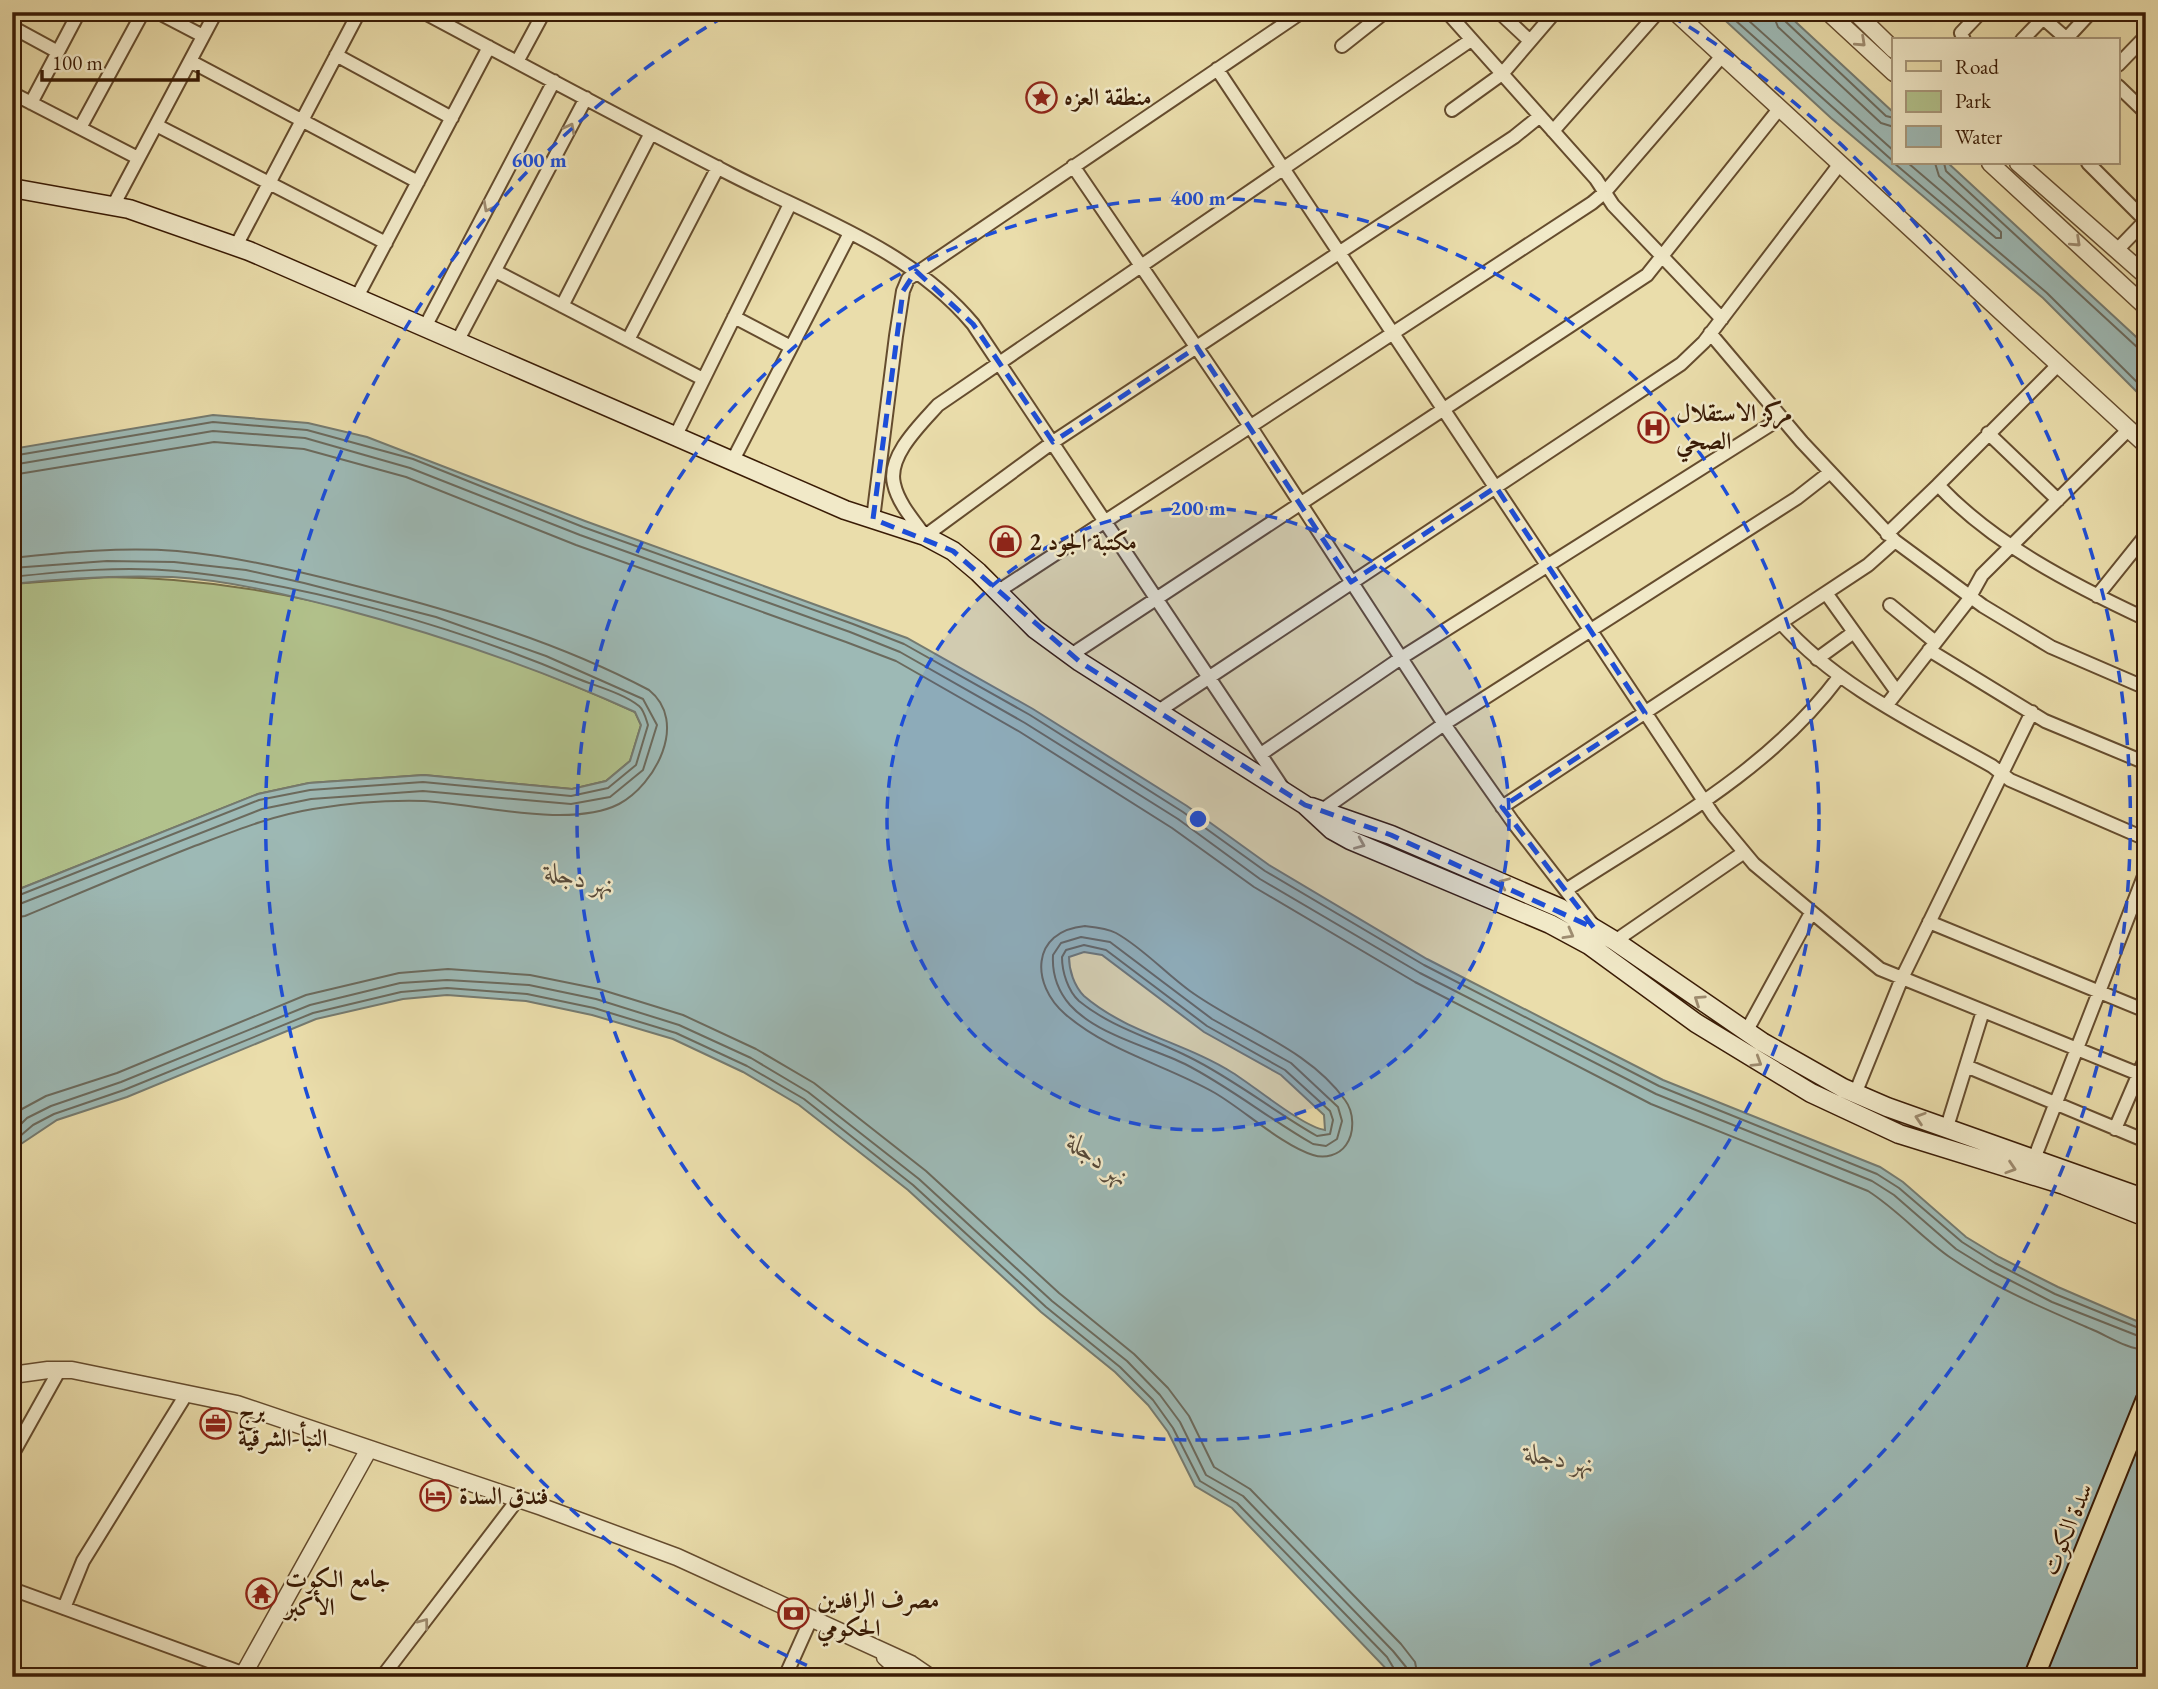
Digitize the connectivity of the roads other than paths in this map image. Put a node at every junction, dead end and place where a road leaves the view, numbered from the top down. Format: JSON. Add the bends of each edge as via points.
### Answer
{"nodes":[{"id":1,"x":79,"y":12,"type":"edge"},
{"id":2,"x":143,"y":12,"type":"edge"},
{"id":3,"x":157,"y":12,"type":"edge"},
{"id":4,"x":216,"y":12,"type":"edge"},
{"id":5,"x":359,"y":12,"type":"edge"},
{"id":6,"x":423,"y":12,"type":"edge"},
{"id":7,"x":544,"y":12,"type":"edge"},
{"id":8,"x":1302,"y":12,"type":"edge"},
{"id":9,"x":1385,"y":12,"type":"edge"},
{"id":10,"x":1447,"y":12,"type":"edge"},
{"id":11,"x":1500,"y":12,"type":"edge"},
{"id":12,"x":1555,"y":12,"type":"edge"},
{"id":13,"x":1658,"y":12,"type":"edge"},
{"id":14,"x":1675,"y":12,"type":"edge"},
{"id":15,"x":1828,"y":12,"type":"edge"},
{"id":16,"x":1855,"y":12,"type":"edge"},
{"id":17,"x":1981,"y":12,"type":"edge"},
{"id":18,"x":2091,"y":12,"type":"edge"},
{"id":19,"x":2046,"y":15,"type":"edge"},
{"id":20,"x":12,"y":27,"type":"edge"},
{"id":21,"x":203,"y":36,"type":"junction"},
{"id":22,"x":2146,"y":36,"type":"edge"},
{"id":23,"x":1963,"y":38,"type":"edge"},
{"id":24,"x":2024,"y":38,"type":"edge"},
{"id":25,"x":2066,"y":38,"type":"edge"},
{"id":26,"x":2068,"y":38,"type":"edge"},
{"id":27,"x":1471,"y":40,"type":"junction"},
{"id":28,"x":1531,"y":41,"type":"junction"},
{"id":29,"x":1342,"y":46,"type":"dead end"},
{"id":30,"x":489,"y":47,"type":"junction"},
{"id":31,"x":1892,"y":48,"type":"edge"},
{"id":32,"x":58,"y":52,"type":"junction"},
{"id":33,"x":336,"y":55,"type":"junction"},
{"id":34,"x":1721,"y":56,"type":"junction"},
{"id":35,"x":190,"y":61,"type":"junction"},
{"id":36,"x":517,"y":62,"type":"junction"},
{"id":37,"x":2120,"y":63,"type":"edge"},
{"id":38,"x":1217,"y":69,"type":"junction"},
{"id":39,"x":1892,"y":71,"type":"edge"},
{"id":40,"x":1502,"y":74,"type":"junction"},
{"id":41,"x":554,"y":81,"type":"junction"},
{"id":42,"x":2120,"y":88,"type":"edge"},
{"id":43,"x":12,"y":93,"type":"edge"},
{"id":44,"x":586,"y":98,"type":"junction"},
{"id":45,"x":31,"y":103,"type":"junction"},
{"id":46,"x":1779,"y":109,"type":"junction"},
{"id":47,"x":1452,"y":110,"type":"dead end"},
{"id":48,"x":2146,"y":113,"type":"edge"},
{"id":49,"x":1540,"y":116,"type":"junction"},
{"id":50,"x":452,"y":118,"type":"junction"},
{"id":51,"x":302,"y":120,"type":"junction"},
{"id":52,"x":156,"y":125,"type":"junction"},
{"id":53,"x":80,"y":128,"type":"junction"},
{"id":54,"x":1553,"y":131,"type":"junction"},
{"id":55,"x":651,"y":133,"type":"junction"},
{"id":56,"x":138,"y":158,"type":"junction"},
{"id":57,"x":1991,"y":164,"type":"edge"},
{"id":58,"x":2019,"y":164,"type":"edge"},
{"id":59,"x":2089,"y":164,"type":"edge"},
{"id":60,"x":1839,"y":165,"type":"junction"},
{"id":61,"x":1073,"y":166,"type":"junction"},
{"id":62,"x":718,"y":167,"type":"junction"},
{"id":63,"x":1283,"y":169,"type":"junction"},
{"id":64,"x":418,"y":182,"type":"junction"},
{"id":65,"x":269,"y":184,"type":"junction"},
{"id":66,"x":12,"y":188,"type":"edge"},
{"id":67,"x":1604,"y":193,"type":"junction"},
{"id":68,"x":790,"y":204,"type":"junction"},
{"id":69,"x":113,"y":206,"type":"junction"},
{"id":70,"x":2067,"y":206,"type":"junction"},
{"id":71,"x":2146,"y":220,"type":"edge"},
{"id":72,"x":2055,"y":222,"type":"junction"},
{"id":73,"x":850,"y":233,"type":"junction"},
{"id":74,"x":386,"y":243,"type":"junction"},
{"id":75,"x":236,"y":246,"type":"junction"},
{"id":76,"x":2118,"y":249,"type":"junction"},
{"id":77,"x":1339,"y":253,"type":"junction"},
{"id":78,"x":1662,"y":257,"type":"junction"},
{"id":79,"x":1142,"y":267,"type":"junction"},
{"id":80,"x":495,"y":271,"type":"junction"},
{"id":81,"x":916,"y":271,"type":"junction"},
{"id":82,"x":2146,"y":276,"type":"edge"},
{"id":83,"x":357,"y":298,"type":"junction"},
{"id":84,"x":562,"y":306,"type":"junction"},
{"id":85,"x":2146,"y":307,"type":"edge"},
{"id":86,"x":734,"y":317,"type":"junction"},
{"id":87,"x":1721,"y":319,"type":"junction"},
{"id":88,"x":425,"y":327,"type":"junction"},
{"id":89,"x":1710,"y":333,"type":"junction"},
{"id":90,"x":1391,"y":334,"type":"junction"},
{"id":91,"x":458,"y":340,"type":"junction"},
{"id":92,"x":628,"y":340,"type":"junction"},
{"id":93,"x":791,"y":347,"type":"junction"},
{"id":94,"x":1197,"y":347,"type":"junction"},
{"id":95,"x":1000,"y":363,"type":"junction"},
{"id":96,"x":2058,"y":365,"type":"junction"},
{"id":97,"x":703,"y":379,"type":"junction"},
{"id":98,"x":1442,"y":409,"type":"junction"},
{"id":99,"x":1781,"y":418,"type":"junction"},
{"id":100,"x":1250,"y":426,"type":"junction"},
{"id":101,"x":2128,"y":430,"type":"junction"},
{"id":102,"x":1988,"y":433,"type":"junction"},
{"id":103,"x":676,"y":435,"type":"junction"},
{"id":104,"x":1053,"y":442,"type":"junction"},
{"id":105,"x":2146,"y":445,"type":"edge"},
{"id":106,"x":733,"y":460,"type":"junction"},
{"id":107,"x":1829,"y":473,"type":"junction"},
{"id":108,"x":1938,"y":485,"type":"junction"},
{"id":109,"x":1496,"y":486,"type":"junction"},
{"id":110,"x":2058,"y":500,"type":"junction"},
{"id":111,"x":1301,"y":503,"type":"junction"},
{"id":112,"x":873,"y":519,"type":"junction"},
{"id":113,"x":1105,"y":520,"type":"junction"},
{"id":114,"x":2146,"y":535,"type":"edge"},
{"id":115,"x":925,"y":536,"type":"junction"},
{"id":116,"x":1891,"y":538,"type":"junction"},
{"id":117,"x":2012,"y":545,"type":"junction"},
{"id":118,"x":1546,"y":564,"type":"junction"},
{"id":119,"x":1351,"y":582,"type":"junction"},
{"id":120,"x":998,"y":593,"type":"junction"},
{"id":121,"x":1826,"y":593,"type":"junction"},
{"id":122,"x":1970,"y":596,"type":"junction"},
{"id":123,"x":2097,"y":596,"type":"junction"},
{"id":124,"x":1157,"y":598,"type":"junction"},
{"id":125,"x":1890,"y":605,"type":"dead end"},
{"id":126,"x":2146,"y":620,"type":"edge"},
{"id":127,"x":1781,"y":622,"type":"junction"},
{"id":128,"x":1590,"y":630,"type":"junction"},
{"id":129,"x":1854,"y":632,"type":"junction"},
{"id":130,"x":1932,"y":646,"type":"junction"},
{"id":131,"x":1071,"y":656,"type":"junction"},
{"id":132,"x":1401,"y":658,"type":"junction"},
{"id":133,"x":1817,"y":659,"type":"junction"},
{"id":134,"x":1209,"y":676,"type":"junction"},
{"id":135,"x":1839,"y":677,"type":"junction"},
{"id":136,"x":2146,"y":688,"type":"edge"},
{"id":137,"x":1897,"y":692,"type":"junction"},
{"id":138,"x":1886,"y":706,"type":"junction"},
{"id":139,"x":1157,"y":712,"type":"junction"},
{"id":140,"x":2032,"y":712,"type":"junction"},
{"id":141,"x":1645,"y":713,"type":"junction"},
{"id":142,"x":1444,"y":724,"type":"junction"},
{"id":143,"x":1261,"y":754,"type":"junction"},
{"id":144,"x":2146,"y":763,"type":"edge"},
{"id":145,"x":2002,"y":774,"type":"junction"},
{"id":146,"x":1286,"y":793,"type":"junction"},
{"id":147,"x":1704,"y":801,"type":"junction"},
{"id":148,"x":1502,"y":807,"type":"junction"},
{"id":149,"x":1313,"y":808,"type":"junction"},
{"id":150,"x":2146,"y":839,"type":"edge"},
{"id":151,"x":1743,"y":852,"type":"junction"},
{"id":152,"x":2146,"y":871,"type":"edge"},
{"id":153,"x":1566,"y":890,"type":"junction"},
{"id":154,"x":1811,"y":913,"type":"junction"},
{"id":155,"x":1929,"y":922,"type":"junction"},
{"id":156,"x":1594,"y":928,"type":"junction"},
{"id":157,"x":1615,"y":941,"type":"junction"},
{"id":158,"x":1902,"y":978,"type":"junction"},
{"id":159,"x":2099,"y":992,"type":"junction"},
{"id":160,"x":1983,"y":1011,"type":"junction"},
{"id":161,"x":2146,"y":1011,"type":"edge"},
{"id":162,"x":1746,"y":1032,"type":"junction"},
{"id":163,"x":2076,"y":1049,"type":"junction"},
{"id":164,"x":2146,"y":1056,"type":"edge"},
{"id":165,"x":1966,"y":1066,"type":"junction"},
{"id":166,"x":2142,"y":1076,"type":"edge"},
{"id":167,"x":1855,"y":1094,"type":"junction"},
{"id":168,"x":2055,"y":1104,"type":"junction"},
{"id":169,"x":1947,"y":1127,"type":"junction"},
{"id":170,"x":2115,"y":1129,"type":"junction"},
{"id":171,"x":2146,"y":1142,"type":"edge"},
{"id":172,"x":1978,"y":1148,"type":"junction"},
{"id":173,"x":2034,"y":1159,"type":"junction"},
{"id":174,"x":2146,"y":1199,"type":"edge"},
{"id":175,"x":2146,"y":1217,"type":"edge"},
{"id":176,"x":60,"y":1369,"type":"junction"},
{"id":177,"x":12,"y":1375,"type":"edge"},
{"id":178,"x":187,"y":1394,"type":"junction"},
{"id":179,"x":2146,"y":1400,"type":"edge"},
{"id":180,"x":369,"y":1449,"type":"junction"},
{"id":181,"x":12,"y":1455,"type":"edge"},
{"id":182,"x":518,"y":1499,"type":"junction"},
{"id":183,"x":12,"y":1589,"type":"edge"},
{"id":184,"x":64,"y":1608,"type":"junction"},
{"id":185,"x":811,"y":1619,"type":"junction"},
{"id":186,"x":875,"y":1648,"type":"junction"},
{"id":187,"x":246,"y":1675,"type":"edge"},
{"id":188,"x":382,"y":1677,"type":"edge"},
{"id":189,"x":785,"y":1677,"type":"edge"},
{"id":190,"x":907,"y":1677,"type":"edge"},
{"id":191,"x":930,"y":1677,"type":"edge"},
{"id":192,"x":2034,"y":1677,"type":"edge"}],
"edges":[{"from":1,"to":32,"type":"street"},
{"from":2,"to":53,"type":"street"},
{"from":3,"to":21,"type":"street"},
{"from":4,"to":21,"type":"street"},
{"from":5,"to":33,"type":"street"},
{"from":6,"to":30,"type":"street"},
{"from":7,"to":36,"type":"street"},
{"from":8,"to":38,"type":"street"},
{"from":9,"to":29,"type":"street"},
{"from":10,"to":27,"type":"street"},
{"from":11,"to":28,"type":"street"},
{"from":12,"to":28,"type":"street"},
{"from":13,"to":54,"type":"street"},
{"from":14,"to":34,"type":"street"},
{"from":15,"to":39,"type":"street","one_way":true},
{"from":16,"to":31,"type":"street"},
{"from":17,"to":23,"type":"street","via":[[1961,33]]},
{"from":18,"to":26,"type":"street"},
{"from":19,"to":24,"type":"street"},
{"from":19,"to":25,"type":"street"},
{"from":20,"to":32,"type":"street"},
{"from":21,"to":35,"type":"street"},
{"from":22,"to":37,"type":"street"},
{"from":27,"to":40,"type":"street"},
{"from":27,"to":63,"type":"street"},
{"from":28,"to":40,"type":"street"},
{"from":30,"to":36,"type":"street"},
{"from":30,"to":50,"type":"street"},
{"from":32,"to":45,"type":"street"},
{"from":33,"to":50,"type":"street"},
{"from":33,"to":51,"type":"street"},
{"from":34,"to":46,"type":"street"},
{"from":34,"to":67,"type":"street"},
{"from":35,"to":51,"type":"street"},
{"from":35,"to":52,"type":"street"},
{"from":36,"to":41,"type":"street"},
{"from":38,"to":61,"type":"street"},
{"from":38,"to":63,"type":"street"},
{"from":40,"to":47,"type":"street"},
{"from":40,"to":49,"type":"street"},
{"from":41,"to":44,"type":"street"},
{"from":41,"to":88,"type":"street","one_way":true},
{"from":42,"to":48,"type":"street"},
{"from":43,"to":45,"type":"street"},
{"from":44,"to":55,"type":"street"},
{"from":80,"to":44,"type":"street","one_way":true},
{"from":45,"to":53,"type":"street"},
{"from":46,"to":60,"type":"street"},
{"from":46,"to":78,"type":"street"},
{"from":49,"to":54,"type":"street"},
{"from":49,"to":77,"type":"street"},
{"from":50,"to":64,"type":"street"},
{"from":51,"to":64,"type":"street"},
{"from":51,"to":65,"type":"street"},
{"from":52,"to":56,"type":"street"},
{"from":52,"to":65,"type":"street"},
{"from":53,"to":56,"type":"street"},
{"from":54,"to":67,"type":"street"},
{"from":55,"to":62,"type":"street"},
{"from":55,"to":84,"type":"street"},
{"from":56,"to":69,"type":"street"},
{"from":57,"to":72,"type":"street"},
{"from":58,"to":70,"type":"street"},
{"from":59,"to":71,"type":"street"},
{"from":60,"to":87,"type":"street"},
{"from":60,"to":96,"type":"street"},
{"from":61,"to":79,"type":"street"},
{"from":61,"to":81,"type":"street"},
{"from":62,"to":68,"type":"street"},
{"from":62,"to":92,"type":"street"},
{"from":63,"to":77,"type":"street"},
{"from":63,"to":79,"type":"street"},
{"from":64,"to":74,"type":"street"},
{"from":65,"to":74,"type":"street"},
{"from":65,"to":75,"type":"street"},
{"from":66,"to":69,"type":"main road"},
{"from":67,"to":78,"type":"street"},
{"from":67,"to":90,"type":"street"},
{"from":68,"to":73,"type":"street"},
{"from":68,"to":86,"type":"street"},
{"from":69,"to":75,"type":"main road"},
{"from":70,"to":72,"type":"street"},
{"from":70,"to":76,"type":"street"},
{"from":71,"to":76,"type":"street"},
{"from":72,"to":85,"type":"street","one_way":true},
{"from":73,"to":81,"type":"street"},
{"from":73,"to":93,"type":"street"},
{"from":74,"to":83,"type":"street"},
{"from":75,"to":83,"type":"main road"},
{"from":76,"to":82,"type":"street"},
{"from":77,"to":90,"type":"street"},
{"from":77,"to":94,"type":"street"},
{"from":78,"to":87,"type":"street"},
{"from":78,"to":98,"type":"street","via":[[1636,284]]},
{"from":79,"to":94,"type":"street"},
{"from":79,"to":95,"type":"street"},
{"from":80,"to":84,"type":"street"},
{"from":80,"to":91,"type":"street"},
{"from":81,"to":95,"type":"street","via":[[956,303]]},
{"from":81,"to":112,"type":"street","via":[[903,291]]},
{"from":83,"to":88,"type":"main road"},
{"from":84,"to":92,"type":"street"},
{"from":86,"to":93,"type":"street"},
{"from":86,"to":97,"type":"street"},
{"from":87,"to":89,"type":"street"},
{"from":88,"to":91,"type":"main road"},
{"from":89,"to":99,"type":"street"},
{"from":89,"to":109,"type":"street","via":[[1681,364]]},
{"from":90,"to":98,"type":"street"},
{"from":90,"to":100,"type":"street"},
{"from":91,"to":103,"type":"main road"},
{"from":92,"to":97,"type":"street"},
{"from":93,"to":106,"type":"street"},
{"from":94,"to":100,"type":"street"},
{"from":94,"to":104,"type":"street"},
{"from":95,"to":104,"type":"street"},
{"from":95,"to":115,"type":"street","via":[[938,405],[897,460],[893,484]]},
{"from":96,"to":101,"type":"street"},
{"from":96,"to":102,"type":"street"},
{"from":97,"to":103,"type":"street"},
{"from":98,"to":109,"type":"street"},
{"from":98,"to":111,"type":"street"},
{"from":99,"to":107,"type":"street"},
{"from":99,"to":118,"type":"street"},
{"from":100,"to":111,"type":"street"},
{"from":100,"to":113,"type":"street"},
{"from":101,"to":105,"type":"street"},
{"from":101,"to":110,"type":"street"},
{"from":102,"to":108,"type":"street"},
{"from":102,"to":110,"type":"street"},
{"from":103,"to":106,"type":"main road"},
{"from":104,"to":113,"type":"street"},
{"from":104,"to":115,"type":"street"},
{"from":106,"to":112,"type":"main road"},
{"from":107,"to":116,"type":"street"},
{"from":107,"to":128,"type":"street"},
{"from":108,"to":116,"type":"street"},
{"from":108,"to":117,"type":"street","via":[[1962,510]]},
{"from":109,"to":118,"type":"street"},
{"from":109,"to":119,"type":"street"},
{"from":110,"to":117,"type":"street"},
{"from":111,"to":119,"type":"street"},
{"from":111,"to":124,"type":"street"},
{"from":112,"to":115,"type":"main road"},
{"from":113,"to":120,"type":"street"},
{"from":113,"to":124,"type":"street"},
{"from":114,"to":123,"type":"street"},
{"from":115,"to":120,"type":"main road","via":[[967,561]]},
{"from":116,"to":121,"type":"street","via":[[1868,565]]},
{"from":116,"to":122,"type":"street"},
{"from":117,"to":122,"type":"street","via":[[1982,575]]},
{"from":117,"to":123,"type":"street"},
{"from":118,"to":128,"type":"street"},
{"from":118,"to":132,"type":"street"},
{"from":119,"to":132,"type":"street"},
{"from":119,"to":134,"type":"street"},
{"from":120,"to":131,"type":"main road","via":[[1034,629]]},
{"from":121,"to":127,"type":"street"},
{"from":121,"to":129,"type":"street"},
{"from":122,"to":130,"type":"street"},
{"from":122,"to":136,"type":"street","via":[[2051,647]]},
{"from":123,"to":126,"type":"street"},
{"from":124,"to":131,"type":"street"},
{"from":124,"to":134,"type":"street"},
{"from":125,"to":130,"type":"street"},
{"from":127,"to":133,"type":"street"},
{"from":127,"to":141,"type":"street"},
{"from":128,"to":141,"type":"street"},
{"from":128,"to":142,"type":"street"},
{"from":129,"to":133,"type":"street"},
{"from":129,"to":137,"type":"street"},
{"from":130,"to":137,"type":"street"},
{"from":130,"to":140,"type":"street"},
{"from":131,"to":139,"type":"main road"},
{"from":132,"to":142,"type":"street"},
{"from":132,"to":143,"type":"street"},
{"from":133,"to":135,"type":"street"},
{"from":134,"to":139,"type":"street"},
{"from":134,"to":143,"type":"street"},
{"from":135,"to":138,"type":"street"},
{"from":135,"to":147,"type":"street","via":[[1773,750]]},
{"from":137,"to":138,"type":"street"},
{"from":138,"to":145,"type":"street"},
{"from":139,"to":146,"type":"main road"},
{"from":140,"to":144,"type":"street"},
{"from":140,"to":145,"type":"street"},
{"from":141,"to":147,"type":"street"},
{"from":141,"to":148,"type":"street"},
{"from":142,"to":148,"type":"street"},
{"from":142,"to":149,"type":"street"},
{"from":143,"to":146,"type":"street"},
{"from":145,"to":150,"type":"street"},
{"from":145,"to":155,"type":"street"},
{"from":146,"to":149,"type":"main road"},
{"from":147,"to":151,"type":"street"},
{"from":147,"to":153,"type":"street"},
{"from":148,"to":153,"type":"street"},
{"from":156,"to":149,"type":"main road","one_way":true,"via":[[1560,908],[1391,835]]},
{"from":149,"to":172,"type":"main road","one_way":true,"via":[[1332,830],[1350,840],[1550,924],[1589,945],[1696,1023],[1811,1093],[1899,1134]]},
{"from":151,"to":154,"type":"street"},
{"from":151,"to":157,"type":"street"},
{"from":152,"to":159,"type":"street"},
{"from":153,"to":156,"type":"street"},
{"from":154,"to":158,"type":"street","via":[[1870,963]]},
{"from":154,"to":162,"type":"street"},
{"from":155,"to":158,"type":"street"},
{"from":155,"to":159,"type":"street"},
{"from":156,"to":157,"type":"main road"},
{"from":162,"to":157,"type":"main road","one_way":true},
{"from":158,"to":160,"type":"street"},
{"from":158,"to":167,"type":"street"},
{"from":159,"to":161,"type":"street"},
{"from":159,"to":163,"type":"street"},
{"from":160,"to":163,"type":"street"},
{"from":160,"to":165,"type":"street"},
{"from":162,"to":167,"type":"main road"},
{"from":163,"to":166,"type":"street"},
{"from":163,"to":168,"type":"street"},
{"from":164,"to":166,"type":"street"},
{"from":165,"to":168,"type":"street"},
{"from":165,"to":169,"type":"street"},
{"from":166,"to":170,"type":"street"},
{"from":169,"to":167,"type":"main road","one_way":true},
{"from":168,"to":170,"type":"street"},
{"from":168,"to":173,"type":"street"},
{"from":169,"to":172,"type":"main road"},
{"from":170,"to":171,"type":"street"},
{"from":172,"to":173,"type":"main road"},
{"from":172,"to":175,"type":"main road","one_way":true},
{"from":173,"to":174,"type":"main road"},
{"from":176,"to":177,"type":"street"},
{"from":176,"to":178,"type":"street"},
{"from":176,"to":181,"type":"street"},
{"from":178,"to":180,"type":"street","via":[[237,1404]]},
{"from":178,"to":184,"type":"street","via":[[83,1561]]},
{"from":179,"to":192,"type":"main road","name":"سدة الكوت"},
{"from":180,"to":182,"type":"street"},
{"from":180,"to":187,"type":"street"},
{"from":182,"to":185,"type":"street","via":[[677,1557]]},
{"from":188,"to":182,"type":"street","one_way":true},
{"from":183,"to":184,"type":"street"},
{"from":184,"to":187,"type":"street"},
{"from":185,"to":186,"type":"street"},
{"from":185,"to":189,"type":"street"},
{"from":186,"to":190,"type":"street"},
{"from":186,"to":191,"type":"street"}]}
